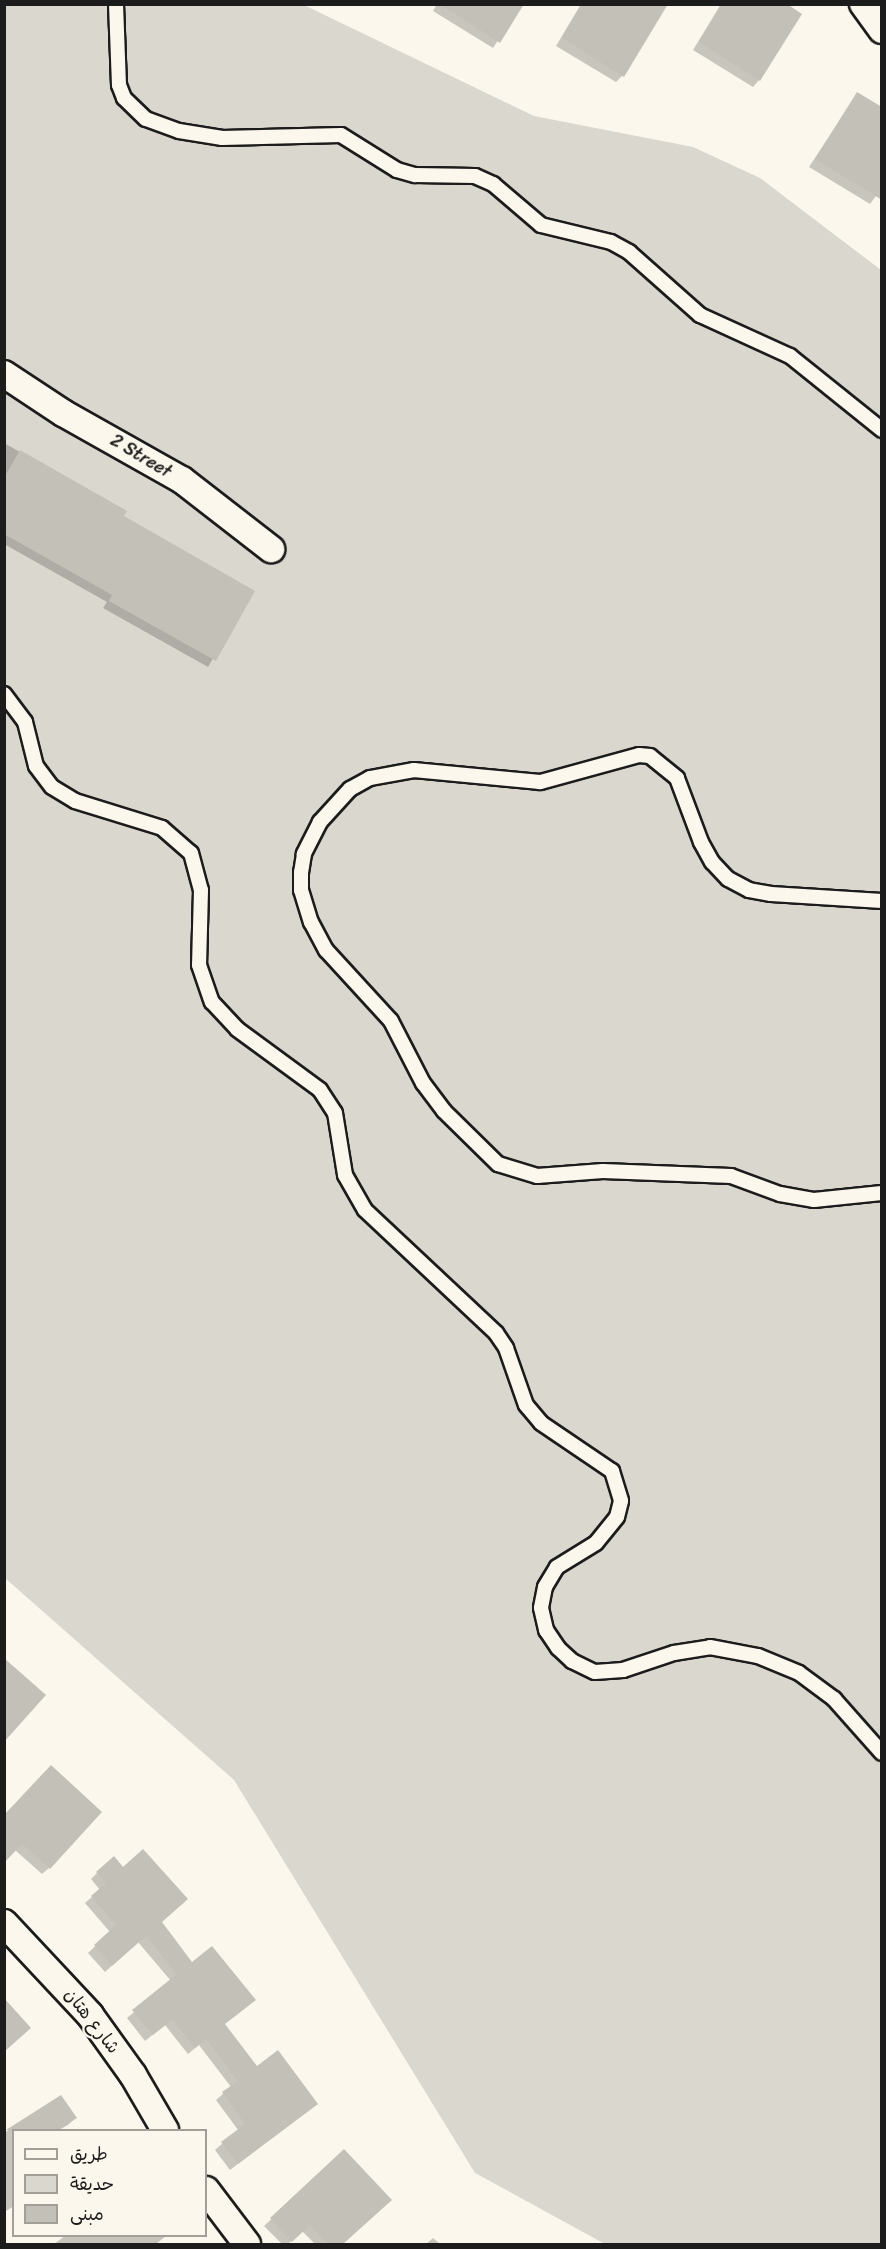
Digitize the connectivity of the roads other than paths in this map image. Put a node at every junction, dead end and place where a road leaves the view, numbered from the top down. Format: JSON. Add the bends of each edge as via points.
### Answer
{"nodes":[{"id":1,"x":116,"y":4,"type":"edge"},
{"id":2,"x":863,"y":4,"type":"edge"},
{"id":3,"x":882,"y":30,"type":"edge"},
{"id":4,"x":4,"y":374,"type":"edge"},
{"id":5,"x":882,"y":430,"type":"edge"},
{"id":6,"x":271,"y":549,"type":"dead end"},
{"id":7,"x":4,"y":694,"type":"edge"},
{"id":8,"x":882,"y":901,"type":"edge"},
{"id":9,"x":882,"y":1192,"type":"edge"},
{"id":10,"x":882,"y":1753,"type":"edge"},
{"id":11,"x":4,"y":1923,"type":"edge"},
{"id":12,"x":164,"y":2129,"type":"edge"},
{"id":13,"x":207,"y":2191,"type":"edge"},
{"id":14,"x":247,"y":2244,"type":"edge"}],
"edges":[{"from":1,"to":5,"type":"lane","via":[[119,85],[124,98],[146,119],[179,131],[222,138],[341,135],[397,170],[484,180],[507,193],[541,225],[611,242],[629,252],[700,315],[790,356]]},
{"from":2,"to":3,"type":"street"},
{"from":4,"to":6,"type":"street","name":"2 Street","via":[[63,413],[182,480]]},
{"from":7,"to":10,"type":"lane","via":[[25,722],[36,766],[52,788],[75,801],[162,828],[191,854],[201,890],[199,965],[212,1002],[237,1029],[320,1090],[335,1113],[345,1175],[364,1210],[496,1333],[506,1348],[526,1406],[542,1423],[612,1471],[621,1501],[618,1517],[596,1543],[556,1568],[545,1587],[541,1608],[546,1630],[558,1648],[572,1661],[595,1672],[623,1670],[674,1653],[710,1647],[758,1656],[799,1673],[834,1700]]},
{"from":8,"to":9,"type":"lane","via":[[771,894],[749,890],[728,879],[700,842],[677,778],[650,756],[639,754],[540,782],[414,770],[370,778],[350,789],[320,822],[304,854],[301,872],[301,890],[311,922],[326,950],[391,1021],[423,1083],[444,1111],[498,1164],[537,1176],[603,1171],[731,1176],[780,1194],[814,1200]]},
{"from":11,"to":12,"type":"street","name":"شارع هتان","via":[[90,2015],[133,2075]]},
{"from":13,"to":14,"type":"street"}]}
